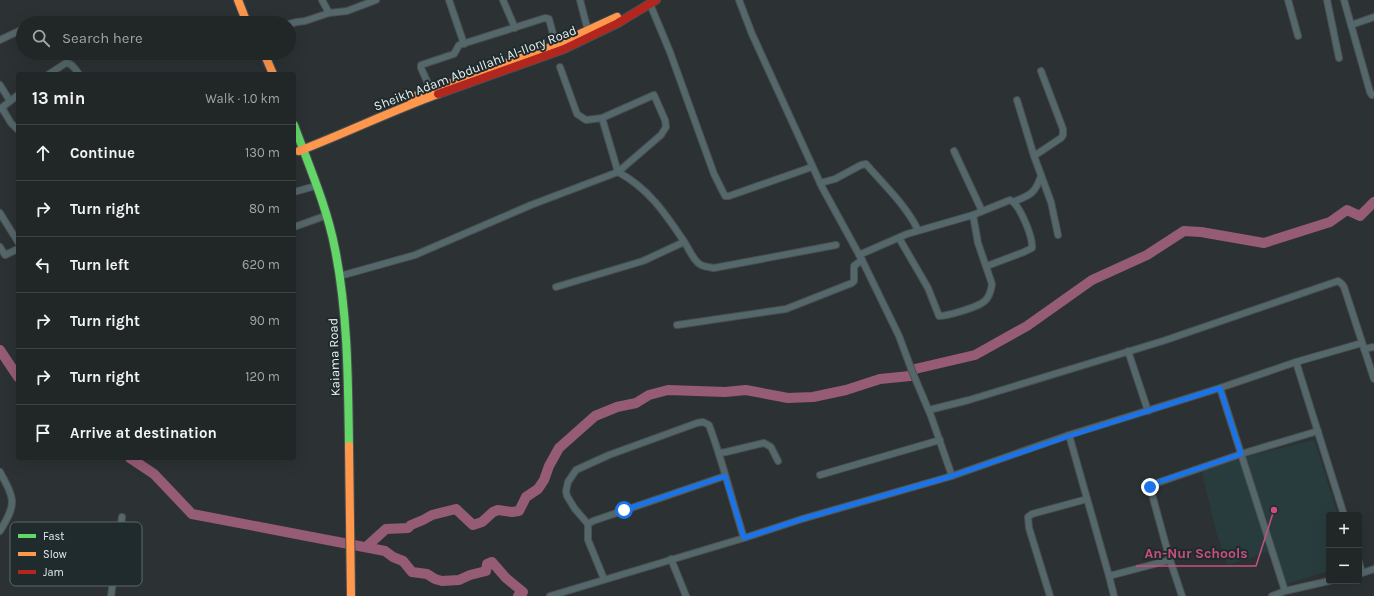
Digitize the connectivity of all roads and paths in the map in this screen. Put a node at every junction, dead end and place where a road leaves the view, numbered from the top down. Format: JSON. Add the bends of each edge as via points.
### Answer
{"nodes":[{"id":1,"x":238,"y":0,"type":"edge"},
{"id":2,"x":242,"y":0,"type":"edge"},
{"id":3,"x":322,"y":0,"type":"edge"},
{"id":4,"x":376,"y":0,"type":"edge"},
{"id":5,"x":449,"y":0,"type":"edge"},
{"id":6,"x":503,"y":0,"type":"edge"},
{"id":7,"x":580,"y":0,"type":"edge"},
{"id":8,"x":739,"y":0,"type":"edge"},
{"id":9,"x":1288,"y":0,"type":"edge"},
{"id":10,"x":1327,"y":0,"type":"edge"},
{"id":11,"x":1344,"y":0,"type":"edge"},
{"id":12,"x":651,"y":1,"type":"edge"},
{"id":13,"x":329,"y":13,"type":"junction"},
{"id":14,"x":244,"y":16,"type":"edge"},
{"id":15,"x":249,"y":16,"type":"edge"},
{"id":16,"x":1374,"y":17,"type":"edge"},
{"id":17,"x":296,"y":22,"type":"edge"},
{"id":18,"x":1351,"y":25,"type":"junction"},
{"id":19,"x":515,"y":28,"type":"junction"},
{"id":20,"x":588,"y":31,"type":"junction"},
{"id":21,"x":16,"y":32,"type":"edge"},
{"id":22,"x":1298,"y":36,"type":"dead end"},
{"id":23,"x":0,"y":40,"type":"edge"},
{"id":24,"x":464,"y":44,"type":"junction"},
{"id":25,"x":556,"y":45,"type":"junction"},
{"id":26,"x":1339,"y":58,"type":"dead end"},
{"id":27,"x":263,"y":60,"type":"edge"},
{"id":28,"x":267,"y":60,"type":"edge"},
{"id":29,"x":560,"y":67,"type":"dead end"},
{"id":30,"x":1041,"y":71,"type":"dead end"},
{"id":31,"x":53,"y":72,"type":"edge"},
{"id":32,"x":77,"y":72,"type":"edge"},
{"id":33,"x":267,"y":72,"type":"edge"},
{"id":34,"x":272,"y":72,"type":"edge"},
{"id":35,"x":0,"y":85,"type":"edge"},
{"id":36,"x":431,"y":90,"type":"junction"},
{"id":37,"x":1372,"y":95,"type":"dead end"},
{"id":38,"x":16,"y":96,"type":"edge"},
{"id":39,"x":10,"y":100,"type":"junction"},
{"id":40,"x":1017,"y":100,"type":"dead end"},
{"id":41,"x":1,"y":109,"type":"edge"},
{"id":42,"x":602,"y":118,"type":"junction"},
{"id":43,"x":16,"y":128,"type":"edge"},
{"id":44,"x":296,"y":134,"type":"edge"},
{"id":45,"x":299,"y":148,"type":"edge"},
{"id":46,"x":954,"y":151,"type":"dead end"},
{"id":47,"x":1034,"y":156,"type":"junction"},
{"id":48,"x":812,"y":167,"type":"junction"},
{"id":49,"x":618,"y":172,"type":"junction"},
{"id":50,"x":1041,"y":176,"type":"junction"},
{"id":51,"x":820,"y":183,"type":"junction"},
{"id":52,"x":312,"y":187,"type":"junction"},
{"id":53,"x":296,"y":191,"type":"edge"},
{"id":54,"x":1013,"y":202,"type":"junction"},
{"id":55,"x":982,"y":211,"type":"junction"},
{"id":56,"x":0,"y":213,"type":"edge"},
{"id":57,"x":973,"y":215,"type":"junction"},
{"id":58,"x":322,"y":217,"type":"junction"},
{"id":59,"x":296,"y":226,"type":"edge"},
{"id":60,"x":918,"y":230,"type":"junction"},
{"id":61,"x":1058,"y":235,"type":"dead end"},
{"id":62,"x":899,"y":238,"type":"junction"},
{"id":63,"x":16,"y":239,"type":"edge"},
{"id":64,"x":684,"y":242,"type":"junction"},
{"id":65,"x":836,"y":245,"type":"dead end"},
{"id":66,"x":0,"y":247,"type":"edge"},
{"id":67,"x":16,"y":250,"type":"edge"},
{"id":68,"x":861,"y":258,"type":"junction"},
{"id":69,"x":986,"y":266,"type":"junction"},
{"id":70,"x":340,"y":276,"type":"junction"},
{"id":71,"x":556,"y":287,"type":"dead end"},
{"id":72,"x":676,"y":325,"type":"dead end"},
{"id":73,"x":1363,"y":346,"type":"junction"},
{"id":74,"x":1374,"y":346,"type":"edge"},
{"id":75,"x":1128,"y":351,"type":"junction"},
{"id":76,"x":1296,"y":362,"type":"junction"},
{"id":77,"x":1374,"y":379,"type":"edge"},
{"id":78,"x":1220,"y":388,"type":"junction"},
{"id":79,"x":929,"y":410,"type":"junction"},
{"id":80,"x":1148,"y":411,"type":"junction"},
{"id":81,"x":1318,"y":431,"type":"junction"},
{"id":82,"x":1069,"y":436,"type":"junction"},
{"id":83,"x":940,"y":440,"type":"junction"},
{"id":84,"x":719,"y":453,"type":"junction"},
{"id":85,"x":1241,"y":454,"type":"junction"},
{"id":86,"x":778,"y":461,"type":"dead end"},
{"id":87,"x":0,"y":472,"type":"edge"},
{"id":88,"x":820,"y":475,"type":"dead end"},
{"id":89,"x":725,"y":476,"type":"junction"},
{"id":90,"x":952,"y":476,"type":"junction"},
{"id":91,"x":1087,"y":498,"type":"junction"},
{"id":92,"x":1343,"y":512,"type":"edge"},
{"id":93,"x":122,"y":517,"type":"dead end"},
{"id":94,"x":121,"y":522,"type":"edge"},
{"id":95,"x":588,"y":524,"type":"junction"},
{"id":96,"x":0,"y":531,"type":"edge"},
{"id":97,"x":744,"y":538,"type":"junction"},
{"id":98,"x":348,"y":541,"type":"junction"},
{"id":99,"x":671,"y":559,"type":"junction"},
{"id":100,"x":1170,"y":560,"type":"junction"},
{"id":101,"x":1374,"y":569,"type":"edge"},
{"id":102,"x":1362,"y":573,"type":"edge"},
{"id":103,"x":1109,"y":576,"type":"junction"},
{"id":104,"x":604,"y":579,"type":"junction"},
{"id":105,"x":1326,"y":582,"type":"edge"},
{"id":106,"x":112,"y":586,"type":"edge"},
{"id":107,"x":1285,"y":591,"type":"junction"},
{"id":108,"x":111,"y":596,"type":"edge"},
{"id":109,"x":347,"y":596,"type":"edge"},
{"id":110,"x":351,"y":596,"type":"edge"},
{"id":111,"x":550,"y":596,"type":"edge"},
{"id":112,"x":686,"y":596,"type":"edge"},
{"id":113,"x":1050,"y":596,"type":"edge"},
{"id":114,"x":1114,"y":596,"type":"edge"},
{"id":115,"x":1182,"y":596,"type":"edge"},
{"id":116,"x":1272,"y":596,"type":"edge"}],
"edges":[{"from":1,"to":14,"type":"main road"},
{"from":2,"to":15,"type":"main road"},
{"from":3,"to":13,"type":"street"},
{"from":4,"to":13,"type":"street","via":[[347,11]]},
{"from":5,"to":24,"type":"street"},
{"from":6,"to":19,"type":"street"},
{"from":7,"to":20,"type":"street"},
{"from":8,"to":48,"type":"street"},
{"from":9,"to":22,"type":"street"},
{"from":10,"to":26,"type":"street"},
{"from":11,"to":18,"type":"street"},
{"from":12,"to":20,"type":"main road","name":"Sheikh Adam Abdullahi Al-Ilory Road"},
{"from":12,"to":45,"type":"main road","name":"Sheikh Adam Abdullahi Al-Ilory Road","via":[[618,23],[564,49],[404,106]]},
{"from":12,"to":48,"type":"street","via":[[714,174],[725,196]]},
{"from":13,"to":17,"type":"street"},
{"from":16,"to":18,"type":"street"},
{"from":18,"to":37,"type":"street"},
{"from":19,"to":24,"type":"street"},
{"from":19,"to":25,"type":"street","via":[[549,19]]},
{"from":20,"to":25,"type":"main road","name":"Sheikh Adam Abdullahi Al-Ilory Road"},
{"from":21,"to":23,"type":"street"},
{"from":24,"to":36,"type":"street","via":[[459,45],[454,54],[422,65]]},
{"from":25,"to":36,"type":"main road","name":"Sheikh Adam Abdullahi Al-Ilory Road"},
{"from":27,"to":33,"type":"main road"},
{"from":28,"to":34,"type":"main road"},
{"from":29,"to":42,"type":"street","via":[[577,114],[586,120]]},
{"from":30,"to":47,"type":"street","via":[[1063,135]]},
{"from":31,"to":32,"type":"street","via":[[68,63]]},
{"from":35,"to":39,"type":"street"},
{"from":36,"to":45,"type":"main road","name":"Sheikh Adam Abdullahi Al-Ilory Road"},
{"from":38,"to":39,"type":"street"},
{"from":39,"to":41,"type":"street"},
{"from":40,"to":47,"type":"street"},
{"from":41,"to":43,"type":"street"},
{"from":42,"to":49,"type":"street"},
{"from":42,"to":49,"type":"street","via":[[654,95],[665,120],[666,127],[661,135]]},
{"from":44,"to":45,"type":"main road","name":"Kaiama Road"},
{"from":45,"to":52,"type":"main road","name":"Kaiama Road"},
{"from":45,"to":70,"type":"main road","name":"Kaiama Road","via":[[325,210]]},
{"from":46,"to":55,"type":"street"},
{"from":47,"to":50,"type":"street"},
{"from":48,"to":51,"type":"street"},
{"from":49,"to":64,"type":"street","via":[[633,180],[650,195]]},
{"from":49,"to":70,"type":"street","via":[[531,205],[415,255]]},
{"from":50,"to":54,"type":"street","via":[[1031,195]]},
{"from":50,"to":61,"type":"street","via":[[1051,202]]},
{"from":51,"to":60,"type":"street","via":[[835,179],[866,164],[911,216]]},
{"from":51,"to":68,"type":"street"},
{"from":52,"to":53,"type":"street"},
{"from":52,"to":58,"type":"main road","name":"Kaiama Road"},
{"from":54,"to":55,"type":"street","via":[[1010,200]]},
{"from":54,"to":69,"type":"street","via":[[1022,215],[1033,246]]},
{"from":55,"to":57,"type":"street"},
{"from":56,"to":63,"type":"street"},
{"from":57,"to":60,"type":"street"},
{"from":57,"to":69,"type":"street","via":[[978,243]]},
{"from":58,"to":59,"type":"street"},
{"from":58,"to":98,"type":"main road","name":"Kaiama Road","via":[[335,269],[340,312]]},
{"from":60,"to":62,"type":"street"},
{"from":62,"to":68,"type":"street"},
{"from":62,"to":69,"type":"street","via":[[928,288],[939,316],[982,303],[989,294],[992,284]]},
{"from":64,"to":65,"type":"street","via":[[695,260],[701,265],[714,268]]},
{"from":64,"to":71,"type":"street","via":[[643,261]]},
{"from":66,"to":67,"type":"street","via":[[5,255]]},
{"from":68,"to":72,"type":"street","via":[[854,266],[852,283],[786,309]]},
{"from":68,"to":79,"type":"street","via":[[899,336]]},
{"from":70,"to":98,"type":"main road","name":"Kaiama Road","via":[[347,348]]},
{"from":73,"to":74,"type":"street"},
{"from":73,"to":75,"type":"street","via":[[1344,287],[1338,281]]},
{"from":73,"to":76,"type":"street"},
{"from":73,"to":77,"type":"street"},
{"from":75,"to":79,"type":"street"},
{"from":75,"to":80,"type":"street"},
{"from":76,"to":78,"type":"street"},
{"from":76,"to":81,"type":"street"},
{"from":78,"to":80,"type":"street"},
{"from":78,"to":85,"type":"street"},
{"from":79,"to":83,"type":"street"},
{"from":80,"to":82,"type":"street"},
{"from":81,"to":85,"type":"street"},
{"from":81,"to":92,"type":"street"},
{"from":82,"to":90,"type":"street"},
{"from":82,"to":91,"type":"street"},
{"from":83,"to":88,"type":"street"},
{"from":83,"to":90,"type":"street"},
{"from":84,"to":86,"type":"street","via":[[764,443],[771,448]]},
{"from":84,"to":89,"type":"street"},
{"from":84,"to":95,"type":"street","via":[[709,426],[703,422],[616,452],[576,470],[568,482],[567,496]]},
{"from":85,"to":100,"type":"street","via":[[1151,485]]},
{"from":85,"to":107,"type":"street"},
{"from":87,"to":96,"type":"street","via":[[10,490],[12,504],[10,514]]},
{"from":89,"to":95,"type":"street"},
{"from":89,"to":97,"type":"street"},
{"from":90,"to":97,"type":"street"},
{"from":91,"to":103,"type":"street"},
{"from":91,"to":113,"type":"street","via":[[1028,517]]},
{"from":93,"to":94,"type":"street"},
{"from":95,"to":104,"type":"street","via":[[588,540]]},
{"from":97,"to":99,"type":"street"},
{"from":98,"to":109,"type":"main road","name":"Kaiama Road"},
{"from":98,"to":110,"type":"main road","name":"Kaiama Road"},
{"from":99,"to":104,"type":"street"},
{"from":99,"to":112,"type":"street"},
{"from":100,"to":103,"type":"street"},
{"from":100,"to":115,"type":"street"},
{"from":101,"to":102,"type":"street"},
{"from":103,"to":114,"type":"street"},
{"from":104,"to":111,"type":"street"},
{"from":105,"to":107,"type":"street"},
{"from":106,"to":108,"type":"street"},
{"from":107,"to":116,"type":"street"}]}
